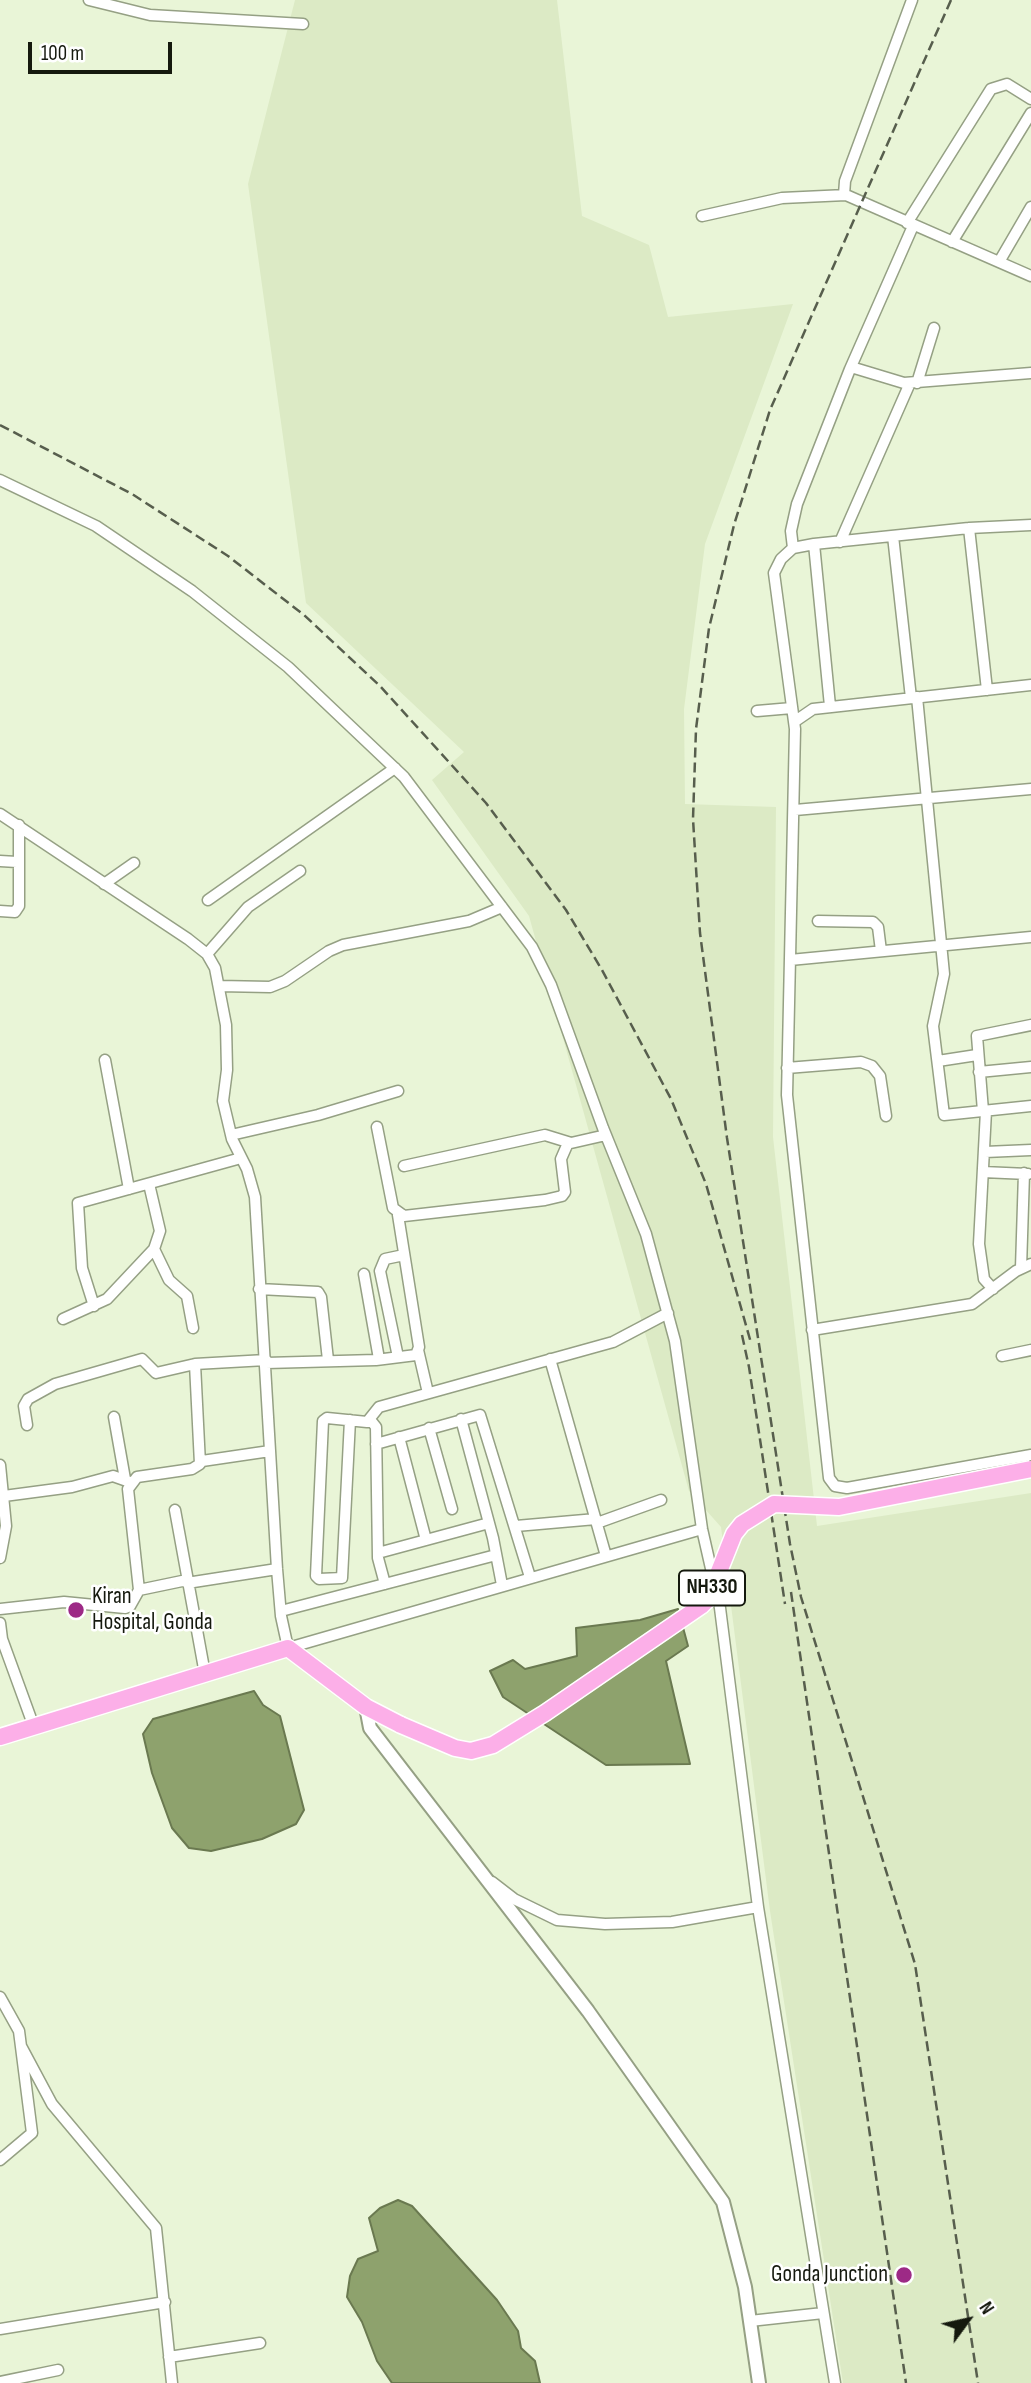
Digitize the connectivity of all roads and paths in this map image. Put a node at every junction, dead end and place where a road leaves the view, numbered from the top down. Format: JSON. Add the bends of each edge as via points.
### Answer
{"nodes":[{"id":1,"x":89,"y":0,"type":"edge"},
{"id":2,"x":912,"y":0,"type":"edge"},
{"id":3,"x":303,"y":24,"type":"dead end"},
{"id":4,"x":1031,"y":99,"type":"edge"},
{"id":5,"x":1031,"y":113,"type":"edge"},
{"id":6,"x":844,"y":195,"type":"junction"},
{"id":7,"x":1031,"y":208,"type":"edge"},
{"id":8,"x":702,"y":216,"type":"dead end"},
{"id":9,"x":910,"y":224,"type":"junction"},
{"id":10,"x":952,"y":242,"type":"junction"},
{"id":11,"x":999,"y":262,"type":"junction"},
{"id":12,"x":1031,"y":276,"type":"edge"},
{"id":13,"x":934,"y":328,"type":"dead end"},
{"id":14,"x":851,"y":367,"type":"junction"},
{"id":15,"x":1031,"y":373,"type":"edge"},
{"id":16,"x":913,"y":383,"type":"junction"},
{"id":17,"x":0,"y":480,"type":"edge"},
{"id":18,"x":1031,"y":525,"type":"edge"},
{"id":19,"x":969,"y":528,"type":"junction"},
{"id":20,"x":893,"y":536,"type":"junction"},
{"id":21,"x":840,"y":541,"type":"junction"},
{"id":22,"x":814,"y":544,"type":"junction"},
{"id":23,"x":793,"y":548,"type":"junction"},
{"id":24,"x":1031,"y":685,"type":"edge"},
{"id":25,"x":987,"y":690,"type":"junction"},
{"id":26,"x":914,"y":698,"type":"junction"},
{"id":27,"x":830,"y":706,"type":"junction"},
{"id":28,"x":792,"y":708,"type":"junction"},
{"id":29,"x":757,"y":711,"type":"dead end"},
{"id":30,"x":794,"y":722,"type":"junction"},
{"id":31,"x":395,"y":768,"type":"junction"},
{"id":32,"x":1031,"y":789,"type":"edge"},
{"id":33,"x":928,"y":799,"type":"junction"},
{"id":34,"x":795,"y":810,"type":"junction"},
{"id":35,"x":0,"y":814,"type":"edge"},
{"id":36,"x":19,"y":825,"type":"junction"},
{"id":37,"x":0,"y":861,"type":"edge"},
{"id":38,"x":17,"y":862,"type":"junction"},
{"id":39,"x":134,"y":863,"type":"dead end"},
{"id":40,"x":300,"y":871,"type":"dead end"},
{"id":41,"x":104,"y":884,"type":"junction"},
{"id":42,"x":208,"y":900,"type":"dead end"},
{"id":43,"x":502,"y":907,"type":"junction"},
{"id":44,"x":0,"y":911,"type":"edge"},
{"id":45,"x":818,"y":921,"type":"dead end"},
{"id":46,"x":1031,"y":937,"type":"edge"},
{"id":47,"x":942,"y":945,"type":"junction"},
{"id":48,"x":881,"y":951,"type":"junction"},
{"id":49,"x":207,"y":954,"type":"junction"},
{"id":50,"x":790,"y":960,"type":"junction"},
{"id":51,"x":219,"y":986,"type":"junction"},
{"id":52,"x":1031,"y":1025,"type":"edge"},
{"id":53,"x":977,"y":1055,"type":"junction"},
{"id":54,"x":106,"y":1060,"type":"dead end"},
{"id":55,"x":937,"y":1061,"type":"junction"},
{"id":56,"x":1031,"y":1067,"type":"edge"},
{"id":57,"x":788,"y":1068,"type":"junction"},
{"id":58,"x":979,"y":1072,"type":"junction"},
{"id":59,"x":398,"y":1091,"type":"dead end"},
{"id":60,"x":1031,"y":1106,"type":"edge"},
{"id":61,"x":984,"y":1111,"type":"junction"},
{"id":62,"x":886,"y":1116,"type":"dead end"},
{"id":63,"x":377,"y":1127,"type":"dead end"},
{"id":64,"x":231,"y":1135,"type":"junction"},
{"id":65,"x":606,"y":1135,"type":"junction"},
{"id":66,"x":568,"y":1143,"type":"junction"},
{"id":67,"x":1031,"y":1150,"type":"edge"},
{"id":68,"x":985,"y":1152,"type":"junction"},
{"id":69,"x":241,"y":1157,"type":"junction"},
{"id":70,"x":404,"y":1166,"type":"dead end"},
{"id":71,"x":983,"y":1172,"type":"junction"},
{"id":72,"x":1028,"y":1174,"type":"edge"},
{"id":73,"x":149,"y":1184,"type":"junction"},
{"id":74,"x":129,"y":1189,"type":"junction"},
{"id":75,"x":398,"y":1214,"type":"junction"},
{"id":76,"x":154,"y":1249,"type":"junction"},
{"id":77,"x":404,"y":1255,"type":"junction"},
{"id":78,"x":1026,"y":1266,"type":"edge"},
{"id":79,"x":364,"y":1274,"type":"dead end"},
{"id":80,"x":259,"y":1289,"type":"junction"},
{"id":81,"x":993,"y":1289,"type":"junction"},
{"id":82,"x":93,"y":1306,"type":"junction"},
{"id":83,"x":668,"y":1313,"type":"junction"},
{"id":84,"x":63,"y":1319,"type":"dead end"},
{"id":85,"x":193,"y":1328,"type":"dead end"},
{"id":86,"x":811,"y":1330,"type":"junction"},
{"id":87,"x":418,"y":1350,"type":"junction"},
{"id":88,"x":1031,"y":1350,"type":"edge"},
{"id":89,"x":1002,"y":1356,"type":"dead end"},
{"id":90,"x":398,"y":1357,"type":"junction"},
{"id":91,"x":379,"y":1359,"type":"junction"},
{"id":92,"x":550,"y":1359,"type":"junction"},
{"id":93,"x":328,"y":1360,"type":"junction"},
{"id":94,"x":266,"y":1362,"type":"junction"},
{"id":95,"x":195,"y":1364,"type":"junction"},
{"id":96,"x":428,"y":1393,"type":"junction"},
{"id":97,"x":114,"y":1417,"type":"dead end"},
{"id":98,"x":461,"y":1419,"type":"junction"},
{"id":99,"x":350,"y":1420,"type":"junction"},
{"id":100,"x":368,"y":1422,"type":"junction"},
{"id":101,"x":27,"y":1425,"type":"dead end"},
{"id":102,"x":429,"y":1428,"type":"junction"},
{"id":103,"x":398,"y":1437,"type":"junction"},
{"id":104,"x":376,"y":1444,"type":"junction"},
{"id":105,"x":270,"y":1451,"type":"junction"},
{"id":106,"x":1031,"y":1455,"type":"edge"},
{"id":107,"x":202,"y":1461,"type":"junction"},
{"id":108,"x":0,"y":1465,"type":"edge"},
{"id":109,"x":1031,"y":1469,"type":"edge"},
{"id":110,"x":127,"y":1481,"type":"junction"},
{"id":111,"x":4,"y":1496,"type":"junction"},
{"id":112,"x":660,"y":1500,"type":"dead end"},
{"id":113,"x":452,"y":1509,"type":"dead end"},
{"id":114,"x":175,"y":1510,"type":"dead end"},
{"id":115,"x":596,"y":1521,"type":"junction"},
{"id":116,"x":489,"y":1523,"type":"junction"},
{"id":117,"x":516,"y":1526,"type":"junction"},
{"id":118,"x":702,"y":1529,"type":"junction"},
{"id":119,"x":426,"y":1541,"type":"junction"},
{"id":120,"x":378,"y":1553,"type":"junction"},
{"id":121,"x":496,"y":1555,"type":"junction"},
{"id":122,"x":606,"y":1556,"type":"junction"},
{"id":123,"x":0,"y":1558,"type":"edge"},
{"id":124,"x":277,"y":1569,"type":"junction"},
{"id":125,"x":530,"y":1577,"type":"junction"},
{"id":126,"x":187,"y":1582,"type":"junction"},
{"id":127,"x":385,"y":1584,"type":"junction"},
{"id":128,"x":502,"y":1585,"type":"junction"},
{"id":129,"x":139,"y":1590,"type":"junction"},
{"id":130,"x":0,"y":1609,"type":"edge"},
{"id":131,"x":281,"y":1611,"type":"junction"},
{"id":132,"x":0,"y":1623,"type":"edge"},
{"id":133,"x":0,"y":1630,"type":"edge"},
{"id":134,"x":288,"y":1648,"type":"junction"},
{"id":135,"x":205,"y":1674,"type":"junction"},
{"id":136,"x":366,"y":1707,"type":"junction"},
{"id":137,"x":34,"y":1727,"type":"junction"},
{"id":138,"x":0,"y":1737,"type":"edge"},
{"id":139,"x":483,"y":1875,"type":"junction"},
{"id":140,"x":758,"y":1907,"type":"junction"},
{"id":141,"x":0,"y":1997,"type":"edge"},
{"id":142,"x":21,"y":2046,"type":"junction"},
{"id":143,"x":0,"y":2160,"type":"edge"},
{"id":144,"x":164,"y":2302,"type":"junction"},
{"id":145,"x":823,"y":2313,"type":"junction"},
{"id":146,"x":750,"y":2321,"type":"junction"},
{"id":147,"x":0,"y":2329,"type":"edge"},
{"id":148,"x":260,"y":2343,"type":"dead end"},
{"id":149,"x":170,"y":2357,"type":"junction"},
{"id":150,"x":58,"y":2370,"type":"dead end"},
{"id":151,"x":0,"y":2382,"type":"edge"},
{"id":152,"x":172,"y":2383,"type":"edge"},
{"id":153,"x":758,"y":2383,"type":"edge"},
{"id":154,"x":835,"y":2383,"type":"edge"}],
"edges":[{"from":1,"to":3,"type":"street","via":[[150,15]]},
{"from":2,"to":6,"type":"street","via":[[845,181]]},
{"from":4,"to":9,"type":"street","via":[[1007,84],[991,89]]},
{"from":5,"to":10,"type":"street"},
{"from":6,"to":8,"type":"street","via":[[782,198]]},
{"from":6,"to":9,"type":"street"},
{"from":7,"to":11,"type":"street"},
{"from":9,"to":10,"type":"street"},
{"from":9,"to":14,"type":"street"},
{"from":10,"to":11,"type":"street"},
{"from":11,"to":12,"type":"street"},
{"from":13,"to":16,"type":"street"},
{"from":14,"to":16,"type":"street","via":[[895,383]]},
{"from":14,"to":23,"type":"street","via":[[797,504],[791,531]]},
{"from":15,"to":16,"type":"street"},
{"from":16,"to":21,"type":"street"},
{"from":17,"to":31,"type":"street","via":[[96,526],[192,590],[288,667]]},
{"from":18,"to":19,"type":"street"},
{"from":19,"to":20,"type":"street"},
{"from":19,"to":25,"type":"street"},
{"from":20,"to":21,"type":"street"},
{"from":20,"to":26,"type":"street"},
{"from":21,"to":22,"type":"street"},
{"from":22,"to":23,"type":"street"},
{"from":22,"to":27,"type":"street"},
{"from":23,"to":28,"type":"street","via":[[774,573]]},
{"from":24,"to":25,"type":"street"},
{"from":25,"to":26,"type":"street"},
{"from":26,"to":27,"type":"street"},
{"from":26,"to":33,"type":"street"},
{"from":27,"to":30,"type":"street","via":[[813,709]]},
{"from":28,"to":29,"type":"street"},
{"from":28,"to":30,"type":"street"},
{"from":30,"to":34,"type":"street"},
{"from":31,"to":42,"type":"street"},
{"from":31,"to":43,"type":"street"},
{"from":32,"to":33,"type":"street"},
{"from":33,"to":34,"type":"street"},
{"from":33,"to":47,"type":"street"},
{"from":34,"to":50,"type":"street"},
{"from":35,"to":36,"type":"street"},
{"from":36,"to":38,"type":"street"},
{"from":36,"to":41,"type":"street"},
{"from":37,"to":38,"type":"street"},
{"from":38,"to":44,"type":"street","via":[[19,906],[15,912]]},
{"from":39,"to":41,"type":"street"},
{"from":40,"to":49,"type":"street","via":[[248,907]]},
{"from":41,"to":49,"type":"street"},
{"from":43,"to":51,"type":"street","via":[[469,921],[343,945],[270,987]]},
{"from":43,"to":65,"type":"street","via":[[551,985]]},
{"from":45,"to":48,"type":"street","via":[[873,922]]},
{"from":46,"to":47,"type":"street"},
{"from":47,"to":48,"type":"street"},
{"from":47,"to":55,"type":"street","via":[[944,974],[933,1026]]},
{"from":48,"to":50,"type":"street"},
{"from":49,"to":51,"type":"street"},
{"from":50,"to":57,"type":"street"},
{"from":51,"to":64,"type":"street","via":[[226,1025],[223,1101]]},
{"from":52,"to":53,"type":"street","via":[[979,1034]]},
{"from":53,"to":55,"type":"street"},
{"from":53,"to":58,"type":"street"},
{"from":54,"to":74,"type":"street"},
{"from":55,"to":61,"type":"street","via":[[944,1115]]},
{"from":56,"to":58,"type":"street"},
{"from":57,"to":62,"type":"street","via":[[861,1062],[873,1066],[880,1076]]},
{"from":57,"to":86,"type":"street"},
{"from":58,"to":61,"type":"street"},
{"from":59,"to":64,"type":"street"},
{"from":60,"to":61,"type":"street"},
{"from":61,"to":68,"type":"street"},
{"from":63,"to":75,"type":"street"},
{"from":64,"to":69,"type":"street"},
{"from":65,"to":66,"type":"street"},
{"from":65,"to":83,"type":"street","via":[[646,1234]]},
{"from":66,"to":70,"type":"street","via":[[545,1135]]},
{"from":66,"to":75,"type":"street","via":[[561,1160],[562,1196]]},
{"from":67,"to":68,"type":"street"},
{"from":68,"to":71,"type":"street"},
{"from":69,"to":73,"type":"street"},
{"from":69,"to":80,"type":"street","via":[[255,1197]]},
{"from":71,"to":72,"type":"street"},
{"from":71,"to":81,"type":"street","via":[[979,1244],[984,1279]]},
{"from":72,"to":78,"type":"street"},
{"from":73,"to":74,"type":"street"},
{"from":73,"to":76,"type":"street","via":[[159,1231]]},
{"from":74,"to":82,"type":"street","via":[[76,1206],[82,1268]]},
{"from":75,"to":77,"type":"street"},
{"from":76,"to":82,"type":"street","via":[[116,1292]]},
{"from":76,"to":85,"type":"street","via":[[169,1280],[187,1296]]},
{"from":77,"to":87,"type":"street"},
{"from":77,"to":90,"type":"street","via":[[385,1259],[380,1271]]},
{"from":78,"to":81,"type":"street"},
{"from":79,"to":91,"type":"street"},
{"from":80,"to":93,"type":"street","via":[[320,1294]]},
{"from":80,"to":94,"type":"street"},
{"from":81,"to":86,"type":"street","via":[[972,1304]]},
{"from":82,"to":84,"type":"street"},
{"from":83,"to":92,"type":"street","via":[[621,1339]]},
{"from":83,"to":118,"type":"street"},
{"from":86,"to":106,"type":"street","via":[[829,1478],[835,1486],[902,1481]]},
{"from":87,"to":90,"type":"street","via":[[413,1356]]},
{"from":87,"to":96,"type":"street"},
{"from":88,"to":89,"type":"street"},
{"from":90,"to":91,"type":"street"},
{"from":91,"to":93,"type":"street"},
{"from":92,"to":96,"type":"street"},
{"from":92,"to":115,"type":"street"},
{"from":93,"to":94,"type":"street"},
{"from":94,"to":95,"type":"street"},
{"from":94,"to":105,"type":"street"},
{"from":95,"to":101,"type":"street","via":[[156,1373],[142,1359],[55,1384],[25,1402]]},
{"from":95,"to":107,"type":"street"},
{"from":96,"to":100,"type":"street","via":[[379,1407]]},
{"from":97,"to":110,"type":"street"},
{"from":98,"to":102,"type":"street"},
{"from":98,"to":116,"type":"street"},
{"from":98,"to":117,"type":"street","via":[[476,1414],[482,1417]]},
{"from":99,"to":99,"type":"street","via":[[323,1421],[319,1580],[342,1578]]},
{"from":99,"to":100,"type":"street"},
{"from":100,"to":104,"type":"street","via":[[375,1425]]},
{"from":102,"to":103,"type":"street"},
{"from":102,"to":113,"type":"street"},
{"from":103,"to":104,"type":"street"},
{"from":103,"to":119,"type":"street"},
{"from":104,"to":120,"type":"street"},
{"from":105,"to":107,"type":"street"},
{"from":105,"to":124,"type":"street"},
{"from":107,"to":110,"type":"street","via":[[192,1469]]},
{"from":108,"to":111,"type":"street"},
{"from":109,"to":136,"type":"highway","number":"NH330","bridge":true,"via":[[839,1507],[774,1504],[734,1534],[701,1606],[493,1745],[471,1751],[454,1748]]},
{"from":110,"to":111,"type":"street","via":[[113,1476],[72,1488]]},
{"from":110,"to":129,"type":"street"},
{"from":111,"to":123,"type":"street","via":[[6,1526]]},
{"from":112,"to":115,"type":"street"},
{"from":114,"to":126,"type":"street"},
{"from":115,"to":117,"type":"street"},
{"from":115,"to":122,"type":"street"},
{"from":116,"to":119,"type":"street"},
{"from":116,"to":121,"type":"street"},
{"from":117,"to":125,"type":"street"},
{"from":118,"to":122,"type":"street"},
{"from":118,"to":140,"type":"street","via":[[730,1675]]},
{"from":119,"to":120,"type":"street"},
{"from":120,"to":127,"type":"street"},
{"from":121,"to":127,"type":"street"},
{"from":121,"to":128,"type":"street"},
{"from":122,"to":125,"type":"street"},
{"from":124,"to":126,"type":"street"},
{"from":124,"to":131,"type":"street"},
{"from":125,"to":128,"type":"street"},
{"from":126,"to":129,"type":"street"},
{"from":126,"to":135,"type":"street"},
{"from":127,"to":131,"type":"street"},
{"from":128,"to":134,"type":"street"},
{"from":129,"to":130,"type":"street","via":[[125,1608],[64,1602]]},
{"from":131,"to":134,"type":"street"},
{"from":132,"to":133,"type":"street"},
{"from":133,"to":137,"type":"street"},
{"from":134,"to":135,"type":"highway"},
{"from":134,"to":136,"type":"highway","number":"NH330"},
{"from":135,"to":137,"type":"highway"},
{"from":136,"to":139,"type":"street","via":[[370,1728]]},
{"from":137,"to":138,"type":"highway"},
{"from":139,"to":140,"type":"street","via":[[514,1899],[557,1920],[672,1922]]},
{"from":139,"to":146,"type":"street","via":[[588,2011],[723,2202]]},
{"from":140,"to":145,"type":"street"},
{"from":141,"to":142,"type":"street","via":[[19,2031]]},
{"from":142,"to":143,"type":"street","via":[[32,2133]]},
{"from":142,"to":144,"type":"street","via":[[58,2112],[153,2222],[159,2238]]},
{"from":144,"to":147,"type":"street"},
{"from":144,"to":149,"type":"street"},
{"from":145,"to":146,"type":"street"},
{"from":145,"to":154,"type":"street"},
{"from":146,"to":153,"type":"street"},
{"from":148,"to":149,"type":"street"},
{"from":149,"to":152,"type":"street"},
{"from":150,"to":151,"type":"street"}]}
